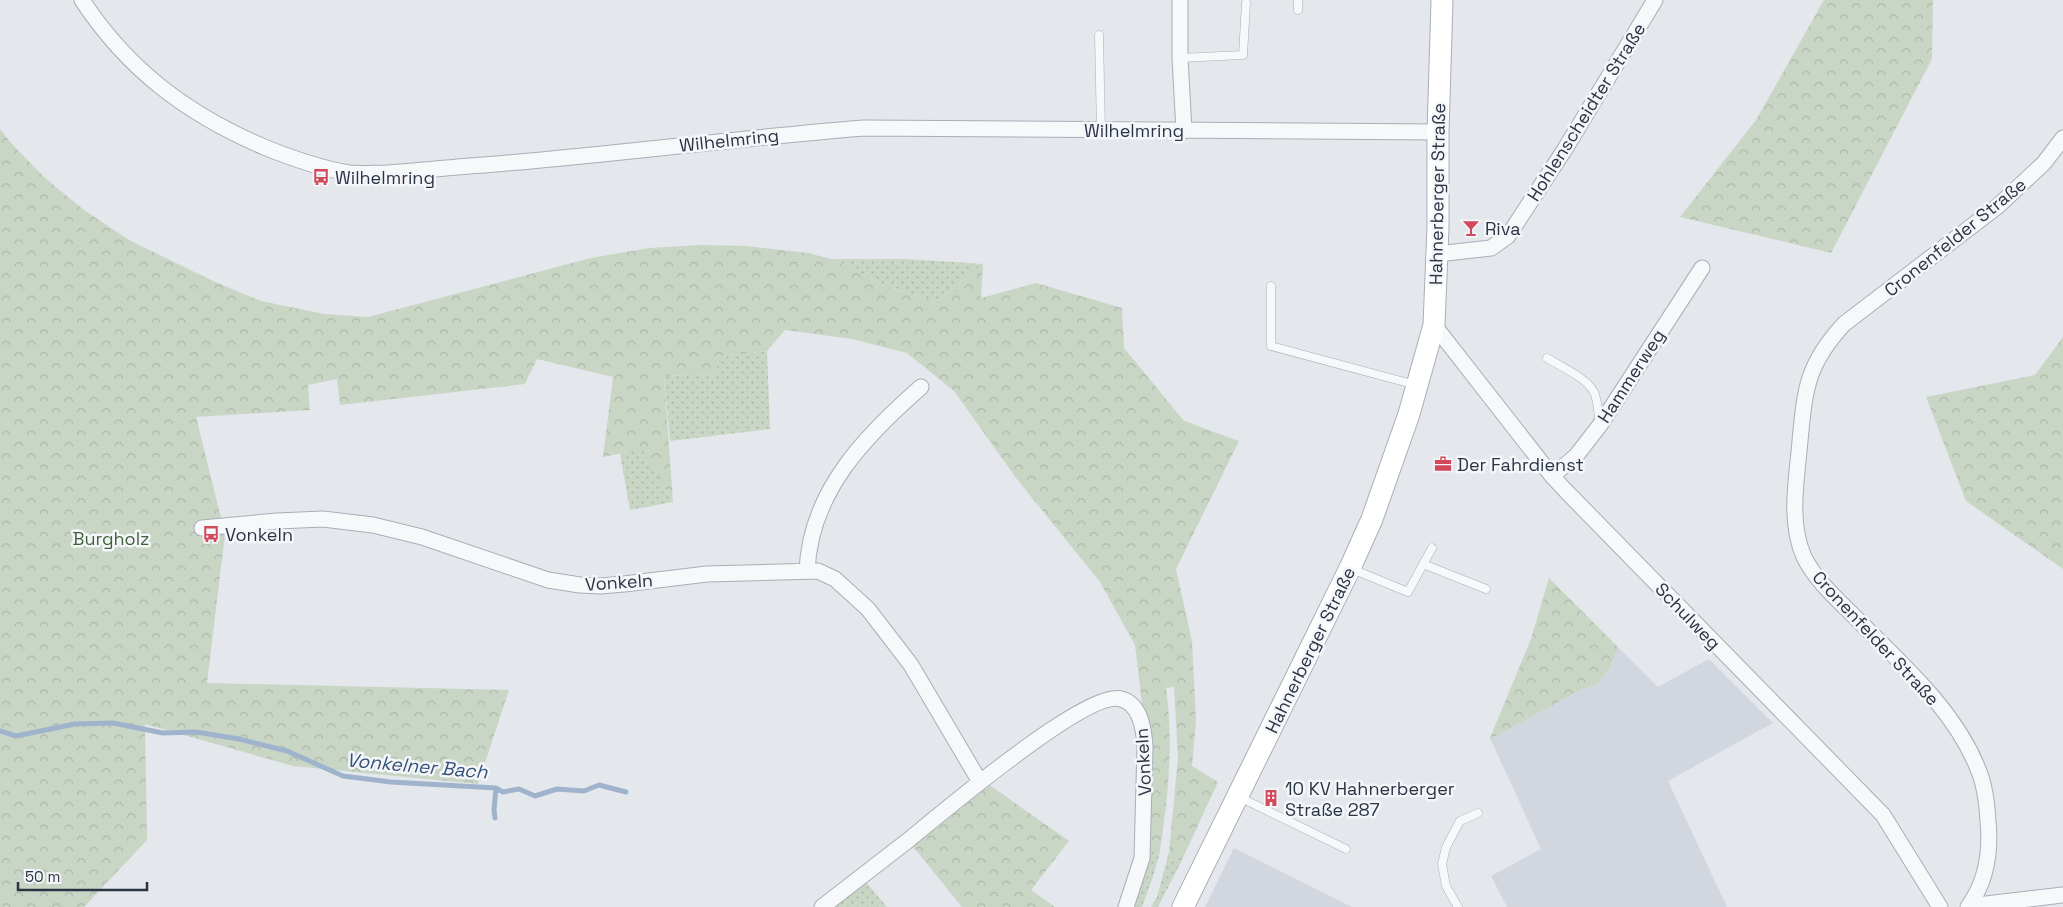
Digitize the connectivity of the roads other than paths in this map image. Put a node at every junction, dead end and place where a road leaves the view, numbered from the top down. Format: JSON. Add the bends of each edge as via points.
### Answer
{"nodes":[{"id":1,"x":82,"y":0,"type":"edge"},
{"id":2,"x":1180,"y":0,"type":"edge"},
{"id":3,"x":1298,"y":0,"type":"edge"},
{"id":4,"x":1442,"y":0,"type":"edge"},
{"id":5,"x":1655,"y":0,"type":"edge"},
{"id":6,"x":1246,"y":3,"type":"dead end"},
{"id":7,"x":1298,"y":10,"type":"dead end"},
{"id":8,"x":1099,"y":35,"type":"dead end"},
{"id":9,"x":1180,"y":58,"type":"junction"},
{"id":10,"x":1101,"y":130,"type":"junction"},
{"id":11,"x":1184,"y":130,"type":"junction"},
{"id":12,"x":1438,"y":132,"type":"junction"},
{"id":13,"x":2063,"y":138,"type":"edge"},
{"id":14,"x":2063,"y":155,"type":"edge"},
{"id":15,"x":2044,"y":163,"type":"junction"},
{"id":16,"x":1437,"y":254,"type":"junction"},
{"id":17,"x":1702,"y":268,"type":"dead end"},
{"id":18,"x":1271,"y":286,"type":"dead end"},
{"id":19,"x":1434,"y":325,"type":"junction"},
{"id":20,"x":1547,"y":358,"type":"dead end"},
{"id":21,"x":1416,"y":385,"type":"junction"},
{"id":22,"x":921,"y":387,"type":"dead end"},
{"id":23,"x":1600,"y":425,"type":"junction"},
{"id":24,"x":1552,"y":476,"type":"junction"},
{"id":25,"x":202,"y":528,"type":"dead end"},
{"id":26,"x":1432,"y":548,"type":"dead end"},
{"id":27,"x":1423,"y":564,"type":"junction"},
{"id":28,"x":1350,"y":568,"type":"junction"},
{"id":29,"x":807,"y":571,"type":"junction"},
{"id":30,"x":1486,"y":589,"type":"dead end"},
{"id":31,"x":980,"y":782,"type":"junction"},
{"id":32,"x":1239,"y":797,"type":"junction"},
{"id":33,"x":1478,"y":813,"type":"dead end"},
{"id":34,"x":1346,"y":849,"type":"dead end"},
{"id":35,"x":2063,"y":895,"type":"edge"},
{"id":36,"x":1968,"y":906,"type":"edge"},
{"id":37,"x":822,"y":907,"type":"edge"},
{"id":38,"x":1126,"y":907,"type":"edge"},
{"id":39,"x":1183,"y":907,"type":"edge"},
{"id":40,"x":1458,"y":907,"type":"edge"},
{"id":41,"x":1940,"y":907,"type":"edge"}],
"edges":[{"from":1,"to":10,"type":"street","name":"Wilhelmring","via":[[129,60],[196,113],[278,153],[350,173],[417,171],[864,128]]},
{"from":2,"to":9,"type":"street"},
{"from":3,"to":7,"type":"lane"},
{"from":4,"to":12,"type":"main road","name":"Hahnerberger Straße"},
{"from":5,"to":16,"type":"street","name":"Hohlenscheidter Straße","via":[[1508,236],[1491,248]]},
{"from":6,"to":9,"type":"lane","via":[[1243,55]]},
{"from":8,"to":10,"type":"lane"},
{"from":9,"to":11,"type":"street"},
{"from":10,"to":11,"type":"street","name":"Wilhelmring"},
{"from":11,"to":12,"type":"street","name":"Wilhelmring"},
{"from":12,"to":16,"type":"main road","name":"Hahnerberger Straße"},
{"from":13,"to":15,"type":"street"},
{"from":14,"to":15,"type":"street"},
{"from":15,"to":36,"type":"street","name":"Cronenfelder Straße","via":[[1998,206],[1844,324],[1818,357],[1805,392],[1795,494],[1796,528],[1811,569],[1939,705],[1969,749],[1984,787],[1989,853],[1982,880]]},
{"from":16,"to":19,"type":"main road","name":"Hahnerberger Straße"},
{"from":17,"to":23,"type":"street","name":"Hammerweg"},
{"from":18,"to":21,"type":"lane","via":[[1270,346]]},
{"from":19,"to":21,"type":"main road","name":"Hahnerberger Straße"},
{"from":19,"to":24,"type":"street","name":"Schulweg"},
{"from":20,"to":23,"type":"lane","via":[[1586,382],[1593,390]]},
{"from":21,"to":28,"type":"main road","name":"Hahnerberger Straße","via":[[1378,502]]},
{"from":22,"to":29,"type":"street","via":[[888,416],[847,462],[815,526]]},
{"from":23,"to":24,"type":"street","name":"Hammerweg","via":[[1576,456]]},
{"from":24,"to":41,"type":"street","name":"Schulweg","via":[[1883,815]]},
{"from":25,"to":29,"type":"street","name":"Vonkeln","via":[[316,519],[344,520],[422,537],[548,580],[572,585],[600,586],[708,574]]},
{"from":26,"to":27,"type":"lane"},
{"from":27,"to":28,"type":"lane","via":[[1408,592]]},
{"from":27,"to":30,"type":"lane"},
{"from":28,"to":32,"type":"main road","name":"Hahnerberger Straße"},
{"from":29,"to":31,"type":"street","name":"Vonkeln","via":[[818,571],[835,579],[868,609],[912,664]]},
{"from":31,"to":37,"type":"street","name":"Vonkeln"},
{"from":31,"to":38,"type":"street","name":"Vonkeln","via":[[1064,722],[1088,709],[1116,698],[1128,702],[1144,728],[1146,764],[1142,858]]},
{"from":32,"to":34,"type":"lane"},
{"from":32,"to":39,"type":"main road","name":"Hahnerberger Straße"},
{"from":33,"to":40,"type":"lane","via":[[1460,821],[1446,847],[1442,864],[1446,886]]},
{"from":35,"to":36,"type":"street"}]}
